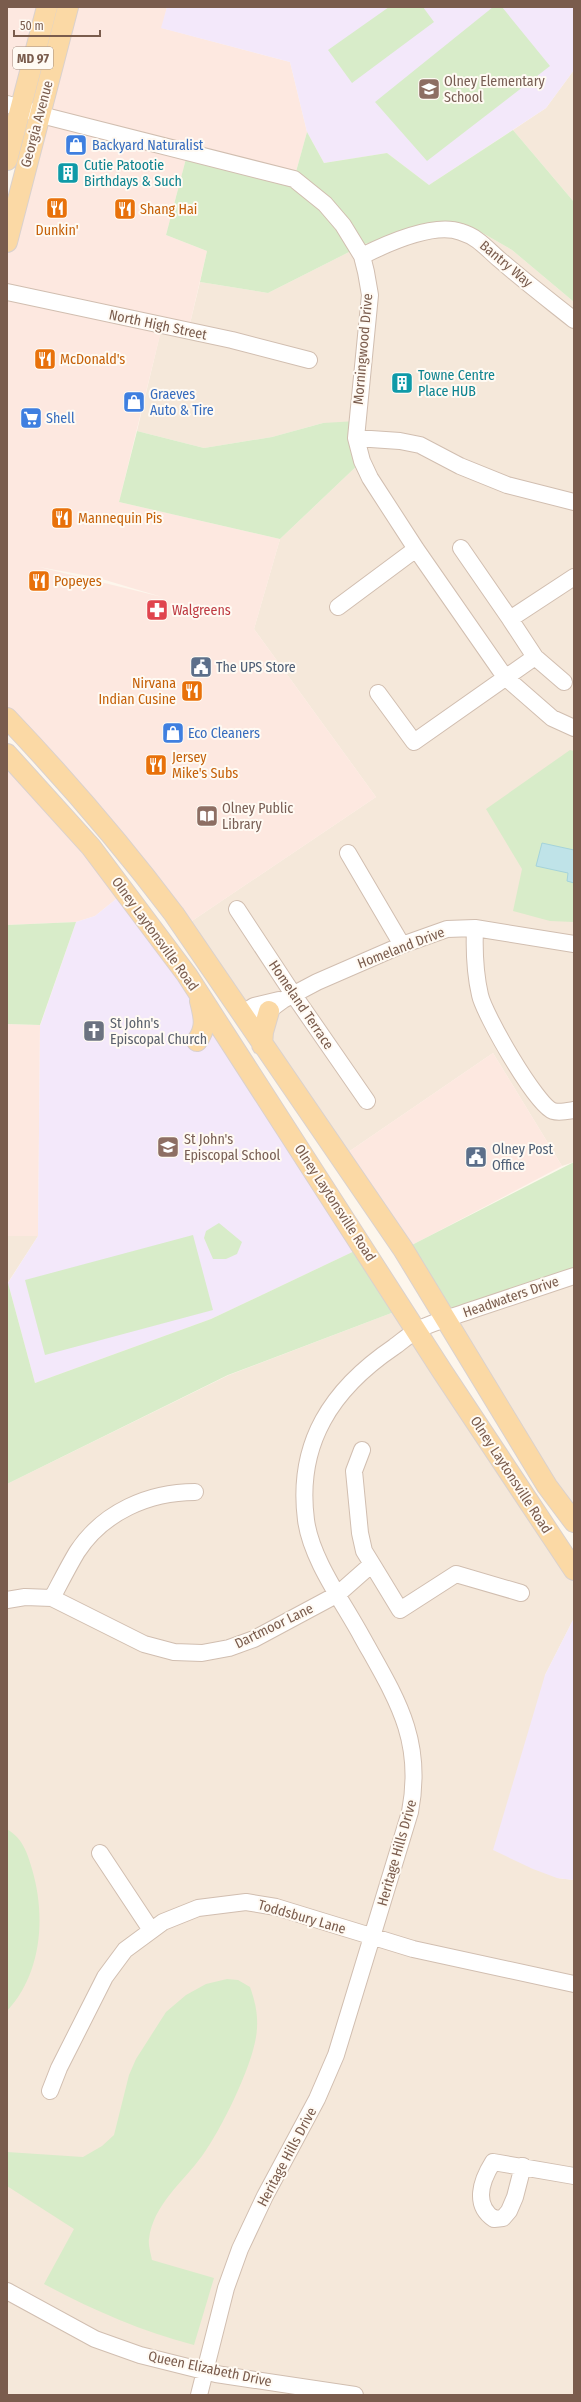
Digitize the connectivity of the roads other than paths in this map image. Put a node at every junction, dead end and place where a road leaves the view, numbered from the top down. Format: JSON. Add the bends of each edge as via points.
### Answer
{"nodes":[{"id":1,"x":47,"y":7,"type":"edge"},
{"id":2,"x":68,"y":7,"type":"edge"},
{"id":3,"x":13,"y":107,"type":"edge"},
{"id":4,"x":40,"y":115,"type":"junction"},
{"id":5,"x":7,"y":160,"type":"edge"},
{"id":6,"x":7,"y":242,"type":"edge"},
{"id":7,"x":362,"y":256,"type":"junction"},
{"id":8,"x":7,"y":292,"type":"edge"},
{"id":9,"x":574,"y":320,"type":"edge"},
{"id":10,"x":309,"y":360,"type":"dead end"},
{"id":11,"x":356,"y":438,"type":"junction"},
{"id":12,"x":574,"y":502,"type":"edge"},
{"id":13,"x":461,"y":548,"type":"dead end"},
{"id":14,"x":416,"y":549,"type":"junction"},
{"id":15,"x":574,"y":577,"type":"edge"},
{"id":16,"x":338,"y":607,"type":"dead end"},
{"id":17,"x":510,"y":619,"type":"junction"},
{"id":18,"x":534,"y":657,"type":"junction"},
{"id":19,"x":505,"y":677,"type":"junction"},
{"id":20,"x":564,"y":682,"type":"dead end"},
{"id":21,"x":378,"y":693,"type":"dead end"},
{"id":22,"x":7,"y":718,"type":"edge"},
{"id":23,"x":574,"y":728,"type":"edge"},
{"id":24,"x":7,"y":754,"type":"edge"},
{"id":25,"x":348,"y":853,"type":"dead end"},
{"id":26,"x":237,"y":909,"type":"dead end"},
{"id":27,"x":475,"y":928,"type":"junction"},
{"id":28,"x":574,"y":944,"type":"edge"},
{"id":29,"x":402,"y":945,"type":"junction"},
{"id":30,"x":198,"y":994,"type":"junction"},
{"id":31,"x":281,"y":1002,"type":"junction"},
{"id":32,"x":244,"y":1019,"type":"junction"},
{"id":33,"x":197,"y":1041,"type":"dead end"},
{"id":34,"x":262,"y":1045,"type":"junction"},
{"id":35,"x":367,"y":1101,"type":"dead end"},
{"id":36,"x":574,"y":1110,"type":"edge"},
{"id":37,"x":574,"y":1276,"type":"edge"},
{"id":38,"x":447,"y":1319,"type":"junction"},
{"id":39,"x":416,"y":1331,"type":"junction"},
{"id":40,"x":362,"y":1450,"type":"dead end"},
{"id":41,"x":195,"y":1492,"type":"dead end"},
{"id":42,"x":574,"y":1522,"type":"edge"},
{"id":43,"x":372,"y":1564,"type":"junction"},
{"id":44,"x":574,"y":1570,"type":"edge"},
{"id":45,"x":521,"y":1593,"type":"dead end"},
{"id":46,"x":338,"y":1594,"type":"junction"},
{"id":47,"x":52,"y":1598,"type":"junction"},
{"id":48,"x":7,"y":1600,"type":"edge"},
{"id":49,"x":100,"y":1853,"type":"dead end"},
{"id":50,"x":151,"y":1930,"type":"junction"},
{"id":51,"x":372,"y":1937,"type":"junction"},
{"id":52,"x":574,"y":1984,"type":"edge"},
{"id":53,"x":50,"y":2091,"type":"dead end"},
{"id":54,"x":523,"y":2166,"type":"dead end"},
{"id":55,"x":574,"y":2176,"type":"edge"},
{"id":56,"x":7,"y":2291,"type":"edge"},
{"id":57,"x":204,"y":2371,"type":"junction"},
{"id":58,"x":199,"y":2395,"type":"edge"},
{"id":59,"x":355,"y":2395,"type":"edge"}],
"edges":[{"from":1,"to":3,"type":"main road","name":"Georgia Avenue","number":"MD 97"},
{"from":2,"to":4,"type":"main road","name":"Georgia Avenue"},
{"from":3,"to":4,"type":"street","name":"Morningwood Drive"},
{"from":3,"to":5,"type":"main road","name":"Georgia Avenue","number":"MD 97"},
{"from":4,"to":6,"type":"main road","name":"Georgia Avenue"},
{"from":4,"to":7,"type":"street","name":"Morningwood Drive","via":[[294,179],[326,204],[344,225]]},
{"from":7,"to":9,"type":"street","name":"Bantry Way","via":[[391,241],[429,231],[460,231],[480,241]]},
{"from":7,"to":11,"type":"street","name":"Morningwood Drive","via":[[370,295]]},
{"from":8,"to":10,"type":"street","name":"North High Street","via":[[232,340]]},
{"from":11,"to":12,"type":"street","via":[[420,445],[460,466],[508,485]]},
{"from":11,"to":14,"type":"street","name":"Morningwood Drive","via":[[370,478]]},
{"from":13,"to":17,"type":"street"},
{"from":14,"to":16,"type":"street"},
{"from":14,"to":19,"type":"street","name":"Morningwood Drive"},
{"from":15,"to":17,"type":"street"},
{"from":17,"to":18,"type":"street"},
{"from":18,"to":19,"type":"street"},
{"from":18,"to":20,"type":"street"},
{"from":19,"to":21,"type":"street","via":[[414,742]]},
{"from":19,"to":23,"type":"street","name":"Morningwood Drive","via":[[552,718]]},
{"from":22,"to":32,"type":"main road","name":"Olney Laytonsville Road","via":[[134,860],[174,914]]},
{"from":24,"to":30,"type":"main road","name":"Olney Laytonsville Road","via":[[92,847]]},
{"from":25,"to":29,"type":"street"},
{"from":26,"to":31,"type":"street","name":"Homeland Terrace"},
{"from":27,"to":28,"type":"street","name":"Homeland Drive"},
{"from":27,"to":29,"type":"street","name":"Homeland Drive","via":[[448,929]]},
{"from":27,"to":36,"type":"street","via":[[474,955],[480,997],[506,1049],[543,1105],[553,1111]]},
{"from":29,"to":31,"type":"street","name":"Homeland Drive"},
{"from":30,"to":33,"type":"main road","via":[[205,1022],[203,1034]]},
{"from":30,"to":39,"type":"main road","name":"Olney Laytonsville Road"},
{"from":31,"to":32,"type":"street","name":"Homeland Drive"},
{"from":31,"to":34,"type":"main road","via":[[263,1032]]},
{"from":31,"to":35,"type":"street","name":"Homeland Terrace"},
{"from":32,"to":34,"type":"main road","name":"Olney Laytonsville Road"},
{"from":34,"to":38,"type":"main road","name":"Olney Laytonsville Road","via":[[353,1174]]},
{"from":37,"to":38,"type":"street","name":"Headwaters Drive"},
{"from":38,"to":39,"type":"street","name":"Heritage Hills Drive"},
{"from":38,"to":42,"type":"main road","name":"Olney Laytonsville Road","via":[[547,1486]]},
{"from":39,"to":44,"type":"main road","name":"Olney Laytonsville Road"},
{"from":39,"to":46,"type":"street","name":"Heritage Hills Drive","via":[[347,1384],[327,1412],[312,1444],[305,1484],[306,1521],[318,1560]]},
{"from":40,"to":43,"type":"street","via":[[354,1471],[360,1533],[364,1551]]},
{"from":41,"to":47,"type":"street","via":[[173,1492],[150,1498],[127,1506],[109,1519],[77,1552]]},
{"from":43,"to":45,"type":"street","via":[[400,1610],[456,1574]]},
{"from":43,"to":46,"type":"street","name":"Dartmoor Lane"},
{"from":46,"to":47,"type":"street","name":"Dartmoor Lane","via":[[254,1639],[229,1648],[202,1653],[174,1652],[144,1644]]},
{"from":46,"to":51,"type":"street","name":"Heritage Hills Drive","via":[[392,1693],[407,1727],[414,1759],[415,1788],[410,1812]]},
{"from":47,"to":48,"type":"street","name":"Dartmoor Lane","via":[[25,1597]]},
{"from":49,"to":50,"type":"street"},
{"from":50,"to":51,"type":"street","name":"Toddsbury Lane","via":[[163,1922],[198,1908],[246,1902],[276,1907]]},
{"from":50,"to":53,"type":"street","name":"Toddsbury Lane","via":[[125,1950],[105,1976]]},
{"from":51,"to":52,"type":"street","name":"Toddsbury Lane","via":[[413,1949]]},
{"from":51,"to":57,"type":"street","name":"Heritage Hills Drive","via":[[336,2055],[317,2099],[240,2249],[226,2288]]},
{"from":54,"to":55,"type":"street"},
{"from":56,"to":57,"type":"street","name":"Queen Elizabeth Drive","via":[[95,2339],[140,2355]]},
{"from":57,"to":58,"type":"street","name":"Heritage Hills Drive"},
{"from":57,"to":59,"type":"street","name":"Queen Elizabeth Drive"}]}
